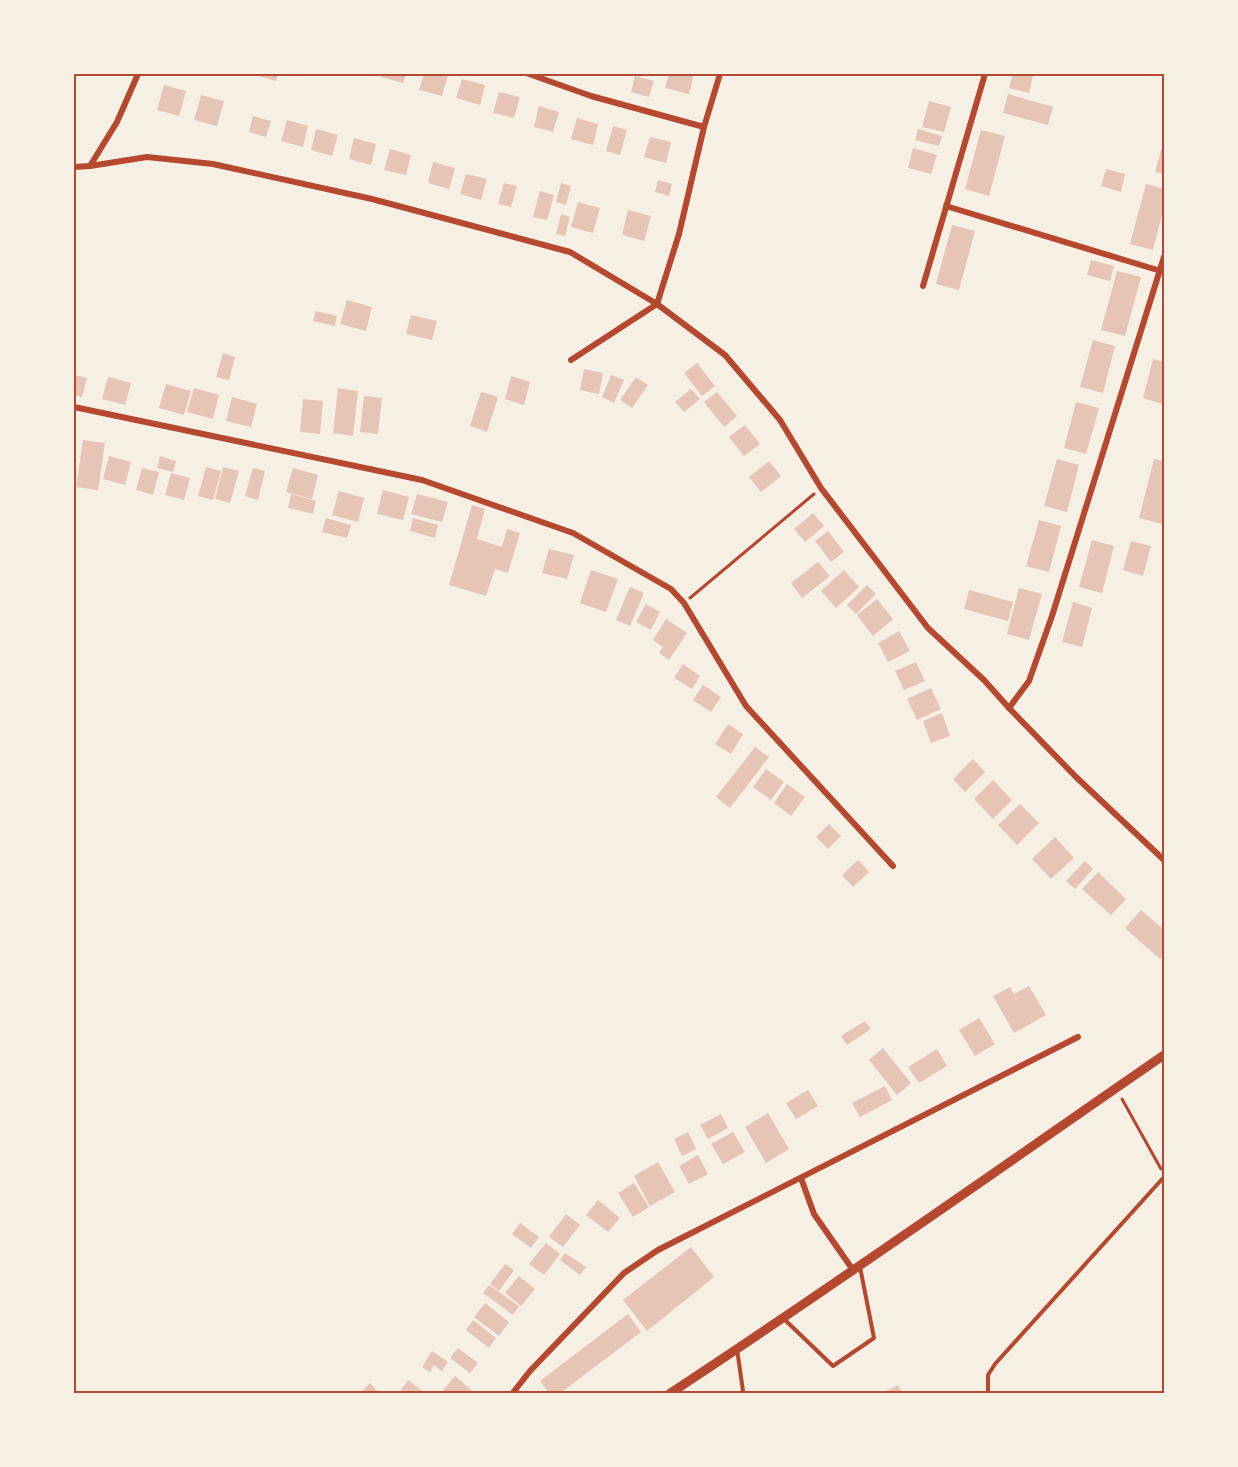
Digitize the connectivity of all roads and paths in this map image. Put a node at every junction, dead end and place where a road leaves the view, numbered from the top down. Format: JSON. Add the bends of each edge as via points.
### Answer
{"nodes":[{"id":1,"x":138,"y":74,"type":"edge"},
{"id":2,"x":529,"y":74,"type":"edge"},
{"id":3,"x":720,"y":74,"type":"edge"},
{"id":4,"x":985,"y":74,"type":"edge"},
{"id":5,"x":704,"y":127,"type":"junction"},
{"id":6,"x":90,"y":166,"type":"junction"},
{"id":7,"x":74,"y":167,"type":"edge"},
{"id":8,"x":946,"y":206,"type":"junction"},
{"id":9,"x":1164,"y":257,"type":"edge"},
{"id":10,"x":1162,"y":272,"type":"edge"},
{"id":11,"x":923,"y":286,"type":"dead end"},
{"id":12,"x":657,"y":304,"type":"junction"},
{"id":13,"x":571,"y":360,"type":"dead end"},
{"id":14,"x":74,"y":407,"type":"edge"},
{"id":15,"x":821,"y":488,"type":"junction"},
{"id":16,"x":684,"y":603,"type":"junction"},
{"id":17,"x":1009,"y":708,"type":"junction"},
{"id":18,"x":1164,"y":860,"type":"edge"},
{"id":19,"x":893,"y":866,"type":"dead end"},
{"id":20,"x":1078,"y":1037,"type":"dead end"},
{"id":21,"x":1164,"y":1055,"type":"edge"},
{"id":22,"x":1116,"y":1088,"type":"junction"},
{"id":23,"x":1164,"y":1177,"type":"edge"},
{"id":24,"x":801,"y":1178,"type":"junction"},
{"id":25,"x":856,"y":1267,"type":"junction"},
{"id":26,"x":783,"y":1318,"type":"junction"},
{"id":27,"x":737,"y":1349,"type":"junction"},
{"id":28,"x":742,"y":1393,"type":"edge"},
{"id":29,"x":512,"y":1394,"type":"edge"},
{"id":30,"x":669,"y":1394,"type":"edge"},
{"id":31,"x":988,"y":1394,"type":"edge"}],
"edges":[{"from":1,"to":6,"type":"street","via":[[117,122]]},
{"from":2,"to":5,"type":"street","via":[[591,96]]},
{"from":3,"to":5,"type":"street"},
{"from":4,"to":8,"type":"street"},
{"from":5,"to":12,"type":"street","via":[[679,234]]},
{"from":6,"to":7,"type":"street"},
{"from":6,"to":12,"type":"street","via":[[147,157],[213,164],[372,199],[570,252]]},
{"from":8,"to":10,"type":"street"},
{"from":8,"to":11,"type":"street"},
{"from":9,"to":10,"type":"street"},
{"from":10,"to":17,"type":"street","via":[[1052,616],[1029,681]]},
{"from":12,"to":13,"type":"street"},
{"from":12,"to":15,"type":"street","via":[[725,355],[780,420]]},
{"from":14,"to":16,"type":"street","via":[[422,480],[573,533],[672,589]]},
{"from":15,"to":16,"type":"path"},
{"from":15,"to":17,"type":"street","via":[[928,628]]},
{"from":16,"to":19,"type":"street","via":[[746,706]]},
{"from":17,"to":18,"type":"street"},
{"from":20,"to":24,"type":"street"},
{"from":21,"to":22,"type":"street"},
{"from":22,"to":23,"type":"path"},
{"from":22,"to":25,"type":"street"},
{"from":23,"to":31,"type":"lane","via":[[995,1364],[988,1376]]},
{"from":24,"to":25,"type":"street","via":[[814,1214]]},
{"from":24,"to":29,"type":"street","via":[[658,1250],[624,1273]]},
{"from":25,"to":26,"type":"street"},
{"from":25,"to":26,"type":"lane","via":[[874,1338],[842,1361],[833,1366]]},
{"from":26,"to":27,"type":"street"},
{"from":27,"to":28,"type":"lane"},
{"from":27,"to":30,"type":"street"}]}
